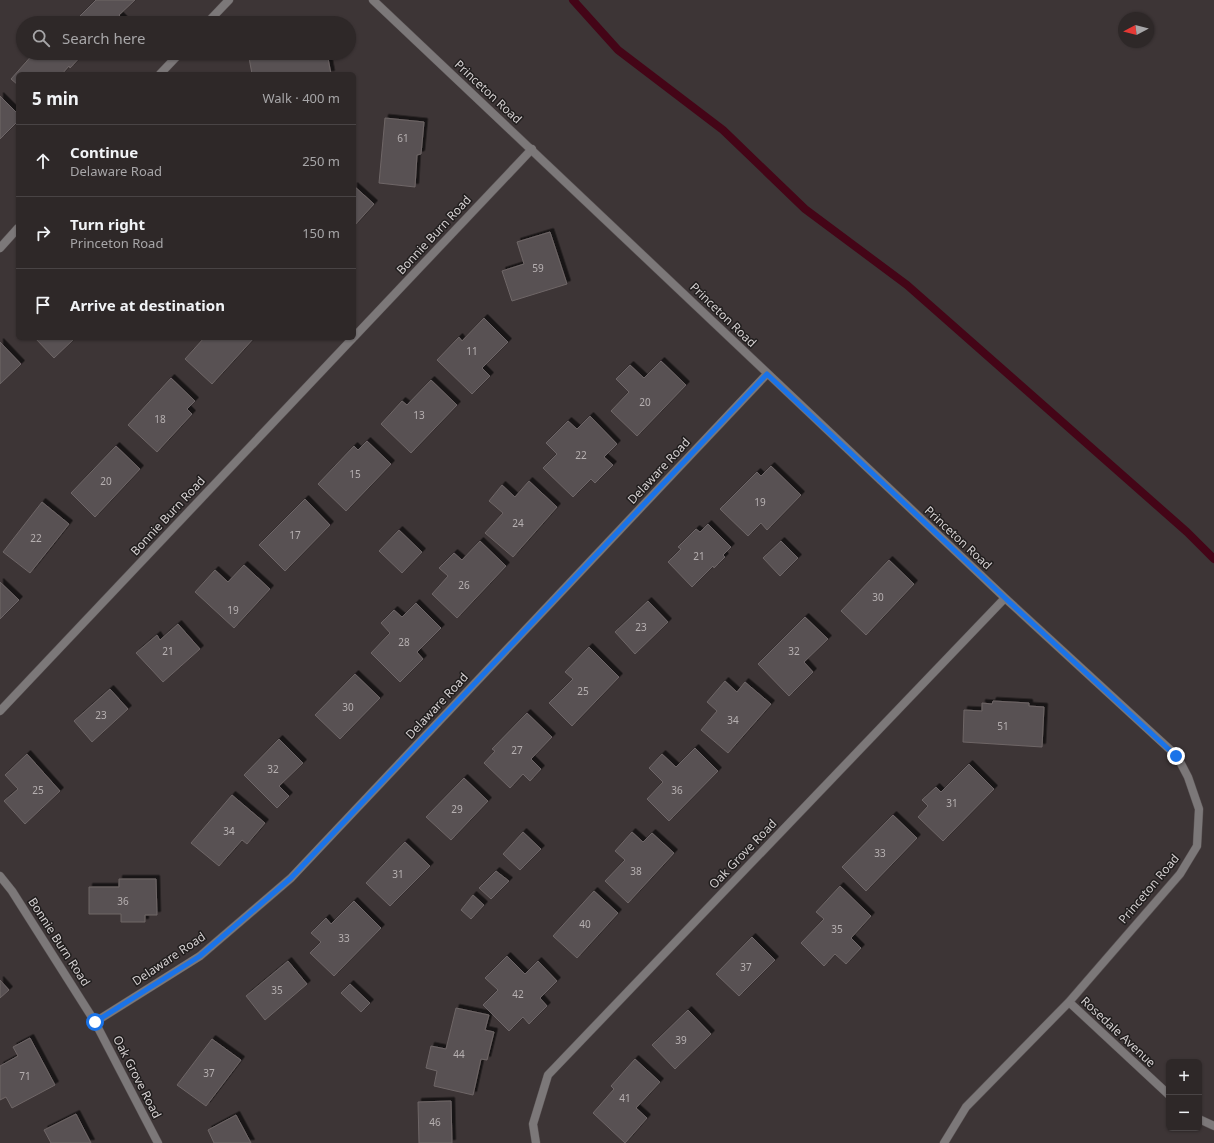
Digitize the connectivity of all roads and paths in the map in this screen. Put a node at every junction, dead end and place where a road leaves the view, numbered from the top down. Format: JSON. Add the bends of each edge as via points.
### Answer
{"nodes":[{"id":1,"x":228,"y":0,"type":"edge"},
{"id":2,"x":373,"y":0,"type":"edge"},
{"id":3,"x":213,"y":16,"type":"edge"},
{"id":4,"x":173,"y":60,"type":"edge"},
{"id":5,"x":162,"y":72,"type":"edge"},
{"id":6,"x":532,"y":149,"type":"junction"},
{"id":7,"x":16,"y":230,"type":"edge"},
{"id":8,"x":0,"y":248,"type":"edge"},
{"id":9,"x":356,"y":336,"type":"edge"},
{"id":10,"x":352,"y":340,"type":"edge"},
{"id":11,"x":767,"y":374,"type":"junction"},
{"id":12,"x":1005,"y":598,"type":"junction"},
{"id":13,"x":0,"y":711,"type":"edge"},
{"id":14,"x":0,"y":876,"type":"edge"},
{"id":15,"x":1069,"y":1002,"type":"junction"},
{"id":16,"x":95,"y":1022,"type":"junction"},
{"id":17,"x":1166,"y":1092,"type":"edge"},
{"id":18,"x":1202,"y":1120,"type":"edge"},
{"id":19,"x":1214,"y":1126,"type":"edge"},
{"id":20,"x":158,"y":1143,"type":"edge"},
{"id":21,"x":536,"y":1143,"type":"edge"},
{"id":22,"x":944,"y":1143,"type":"edge"}],
"edges":[{"from":1,"to":3,"type":"street"},
{"from":2,"to":6,"type":"street","name":"Princeton Road"},
{"from":4,"to":5,"type":"street"},
{"from":6,"to":9,"type":"street","name":"Bonnie Burn Road"},
{"from":6,"to":11,"type":"street","name":"Princeton Road"},
{"from":7,"to":8,"type":"street"},
{"from":10,"to":13,"type":"street","name":"Bonnie Burn Road"},
{"from":11,"to":12,"type":"street","name":"Princeton Road"},
{"from":11,"to":16,"type":"street","name":"Delaware Road","via":[[291,878],[200,956]]},
{"from":12,"to":15,"type":"street","name":"Princeton Road","via":[[1176,756],[1188,777],[1199,809],[1197,846],[1180,874]]},
{"from":12,"to":21,"type":"street","name":"Oak Grove Road","via":[[548,1075],[533,1124]]},
{"from":14,"to":16,"type":"street","name":"Bonnie Burn Road"},
{"from":15,"to":17,"type":"street","name":"Rosedale Avenue"},
{"from":15,"to":22,"type":"street","name":"Princeton Road","via":[[966,1108]]},
{"from":16,"to":20,"type":"street","name":"Oak Grove Road"},
{"from":18,"to":19,"type":"street"}]}
